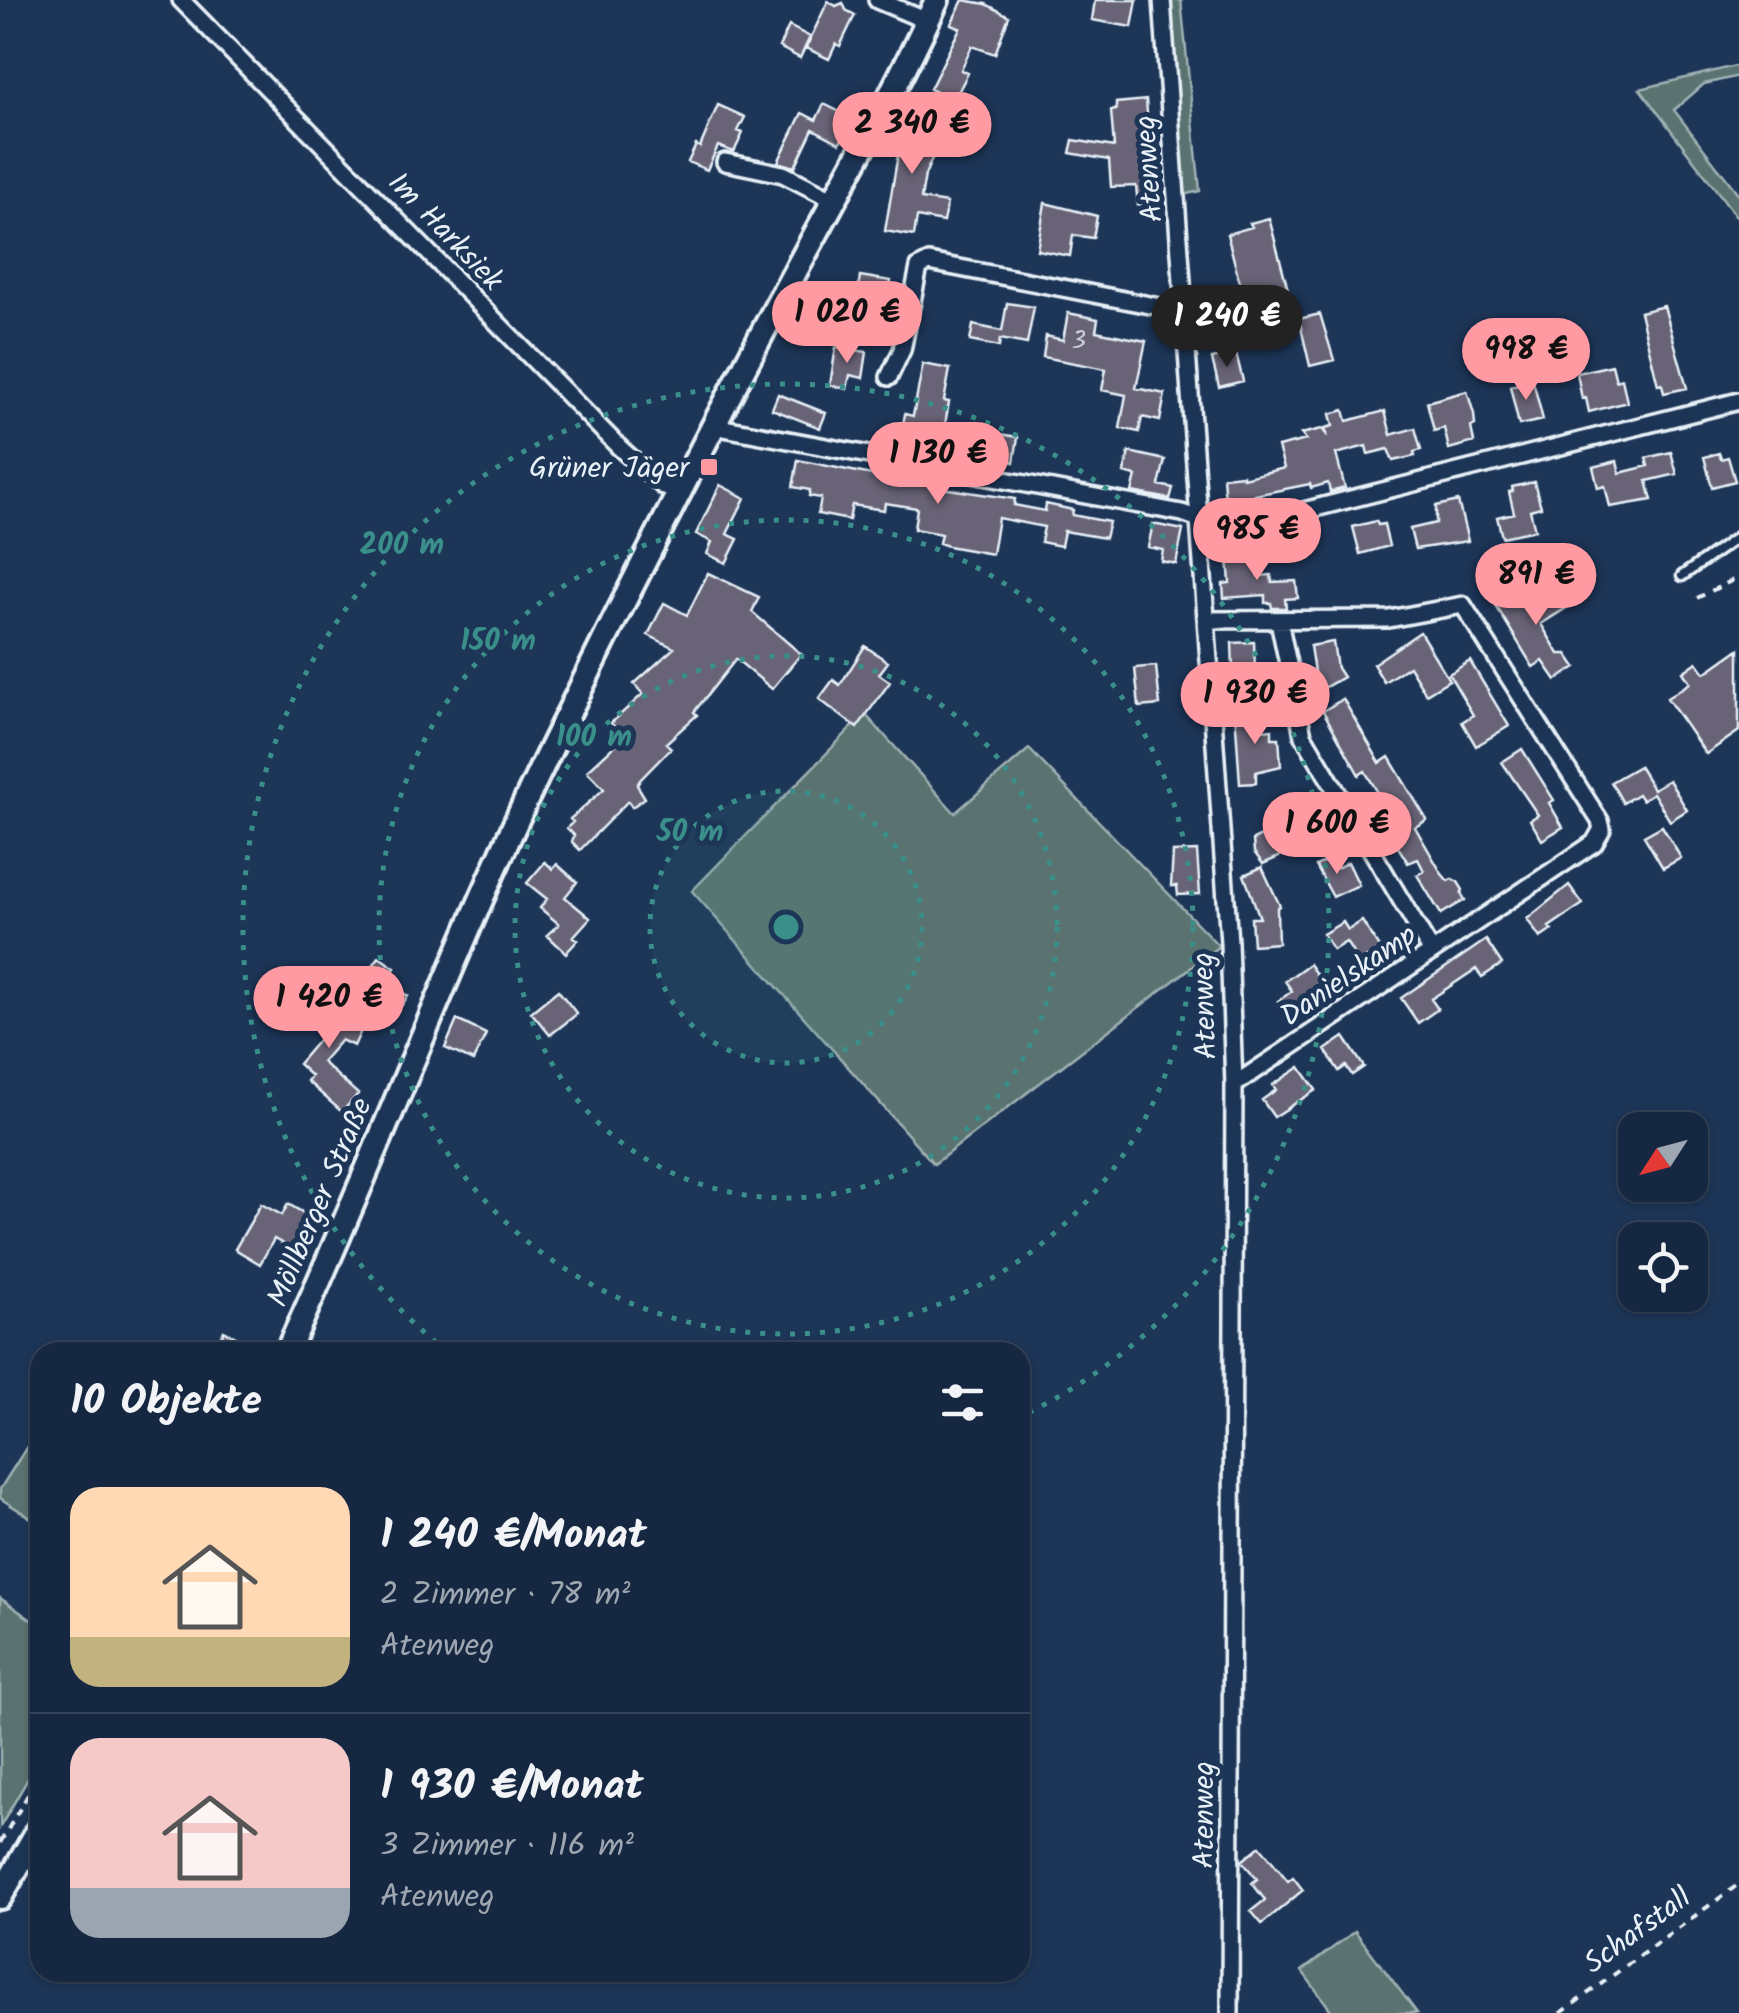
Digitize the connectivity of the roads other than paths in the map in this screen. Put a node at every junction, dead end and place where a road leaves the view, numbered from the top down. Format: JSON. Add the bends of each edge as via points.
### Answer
{"nodes":[{"id":1,"x":181,"y":0,"type":"edge"},
{"id":2,"x":877,"y":0,"type":"edge"},
{"id":3,"x":1162,"y":0,"type":"edge"},
{"id":4,"x":932,"y":11,"type":"edge"},
{"id":5,"x":725,"y":162,"type":"dead end"},
{"id":6,"x":834,"y":200,"type":"junction"},
{"id":7,"x":1186,"y":312,"type":"junction"},
{"id":8,"x":888,"y":377,"type":"dead end"},
{"id":9,"x":1739,"y":402,"type":"edge"},
{"id":10,"x":713,"y":426,"type":"junction"},
{"id":11,"x":679,"y":492,"type":"junction"},
{"id":12,"x":1200,"y":526,"type":"junction"},
{"id":13,"x":1739,"y":536,"type":"edge"},
{"id":14,"x":1682,"y":576,"type":"dead end"},
{"id":15,"x":1207,"y":620,"type":"junction"},
{"id":16,"x":1279,"y":621,"type":"junction"},
{"id":17,"x":1432,"y":952,"type":"junction"},
{"id":18,"x":1234,"y":1085,"type":"junction"},
{"id":19,"x":292,"y":1342,"type":"edge"},
{"id":20,"x":30,"y":1844,"type":"edge"},
{"id":21,"x":0,"y":1897,"type":"edge"},
{"id":22,"x":1230,"y":2013,"type":"edge"}],
"edges":[{"from":1,"to":11,"type":"street","name":"Im Harksiek","via":[[620,448]]},
{"from":2,"to":4,"type":"street"},
{"from":3,"to":7,"type":"street","name":"Atenweg"},
{"from":4,"to":6,"type":"street","name":"Möllberger Straße"},
{"from":5,"to":6,"type":"street","via":[[783,174]]},
{"from":6,"to":10,"type":"street","name":"Möllberger Straße"},
{"from":7,"to":8,"type":"street","via":[[929,262],[917,274],[902,350]]},
{"from":7,"to":12,"type":"street","name":"Atenweg"},
{"from":9,"to":12,"type":"street","via":[[1220,532]]},
{"from":10,"to":11,"type":"street","name":"Möllberger Straße"},
{"from":10,"to":12,"type":"street","via":[[1182,512]]},
{"from":11,"to":19,"type":"street","name":"Möllberger Straße","via":[[492,872]]},
{"from":12,"to":15,"type":"street","name":"Atenweg"},
{"from":13,"to":14,"type":"lane"},
{"from":15,"to":16,"type":"street","name":"Danielskamp"},
{"from":15,"to":18,"type":"street","name":"Atenweg"},
{"from":16,"to":17,"type":"street","via":[[1303,735]]},
{"from":16,"to":17,"type":"street","name":"Danielskamp","via":[[1389,619],[1463,605],[1600,821],[1594,843]]},
{"from":17,"to":18,"type":"street","name":"Danielskamp"},
{"from":18,"to":22,"type":"street","name":"Atenweg"},
{"from":20,"to":21,"type":"street"}]}
